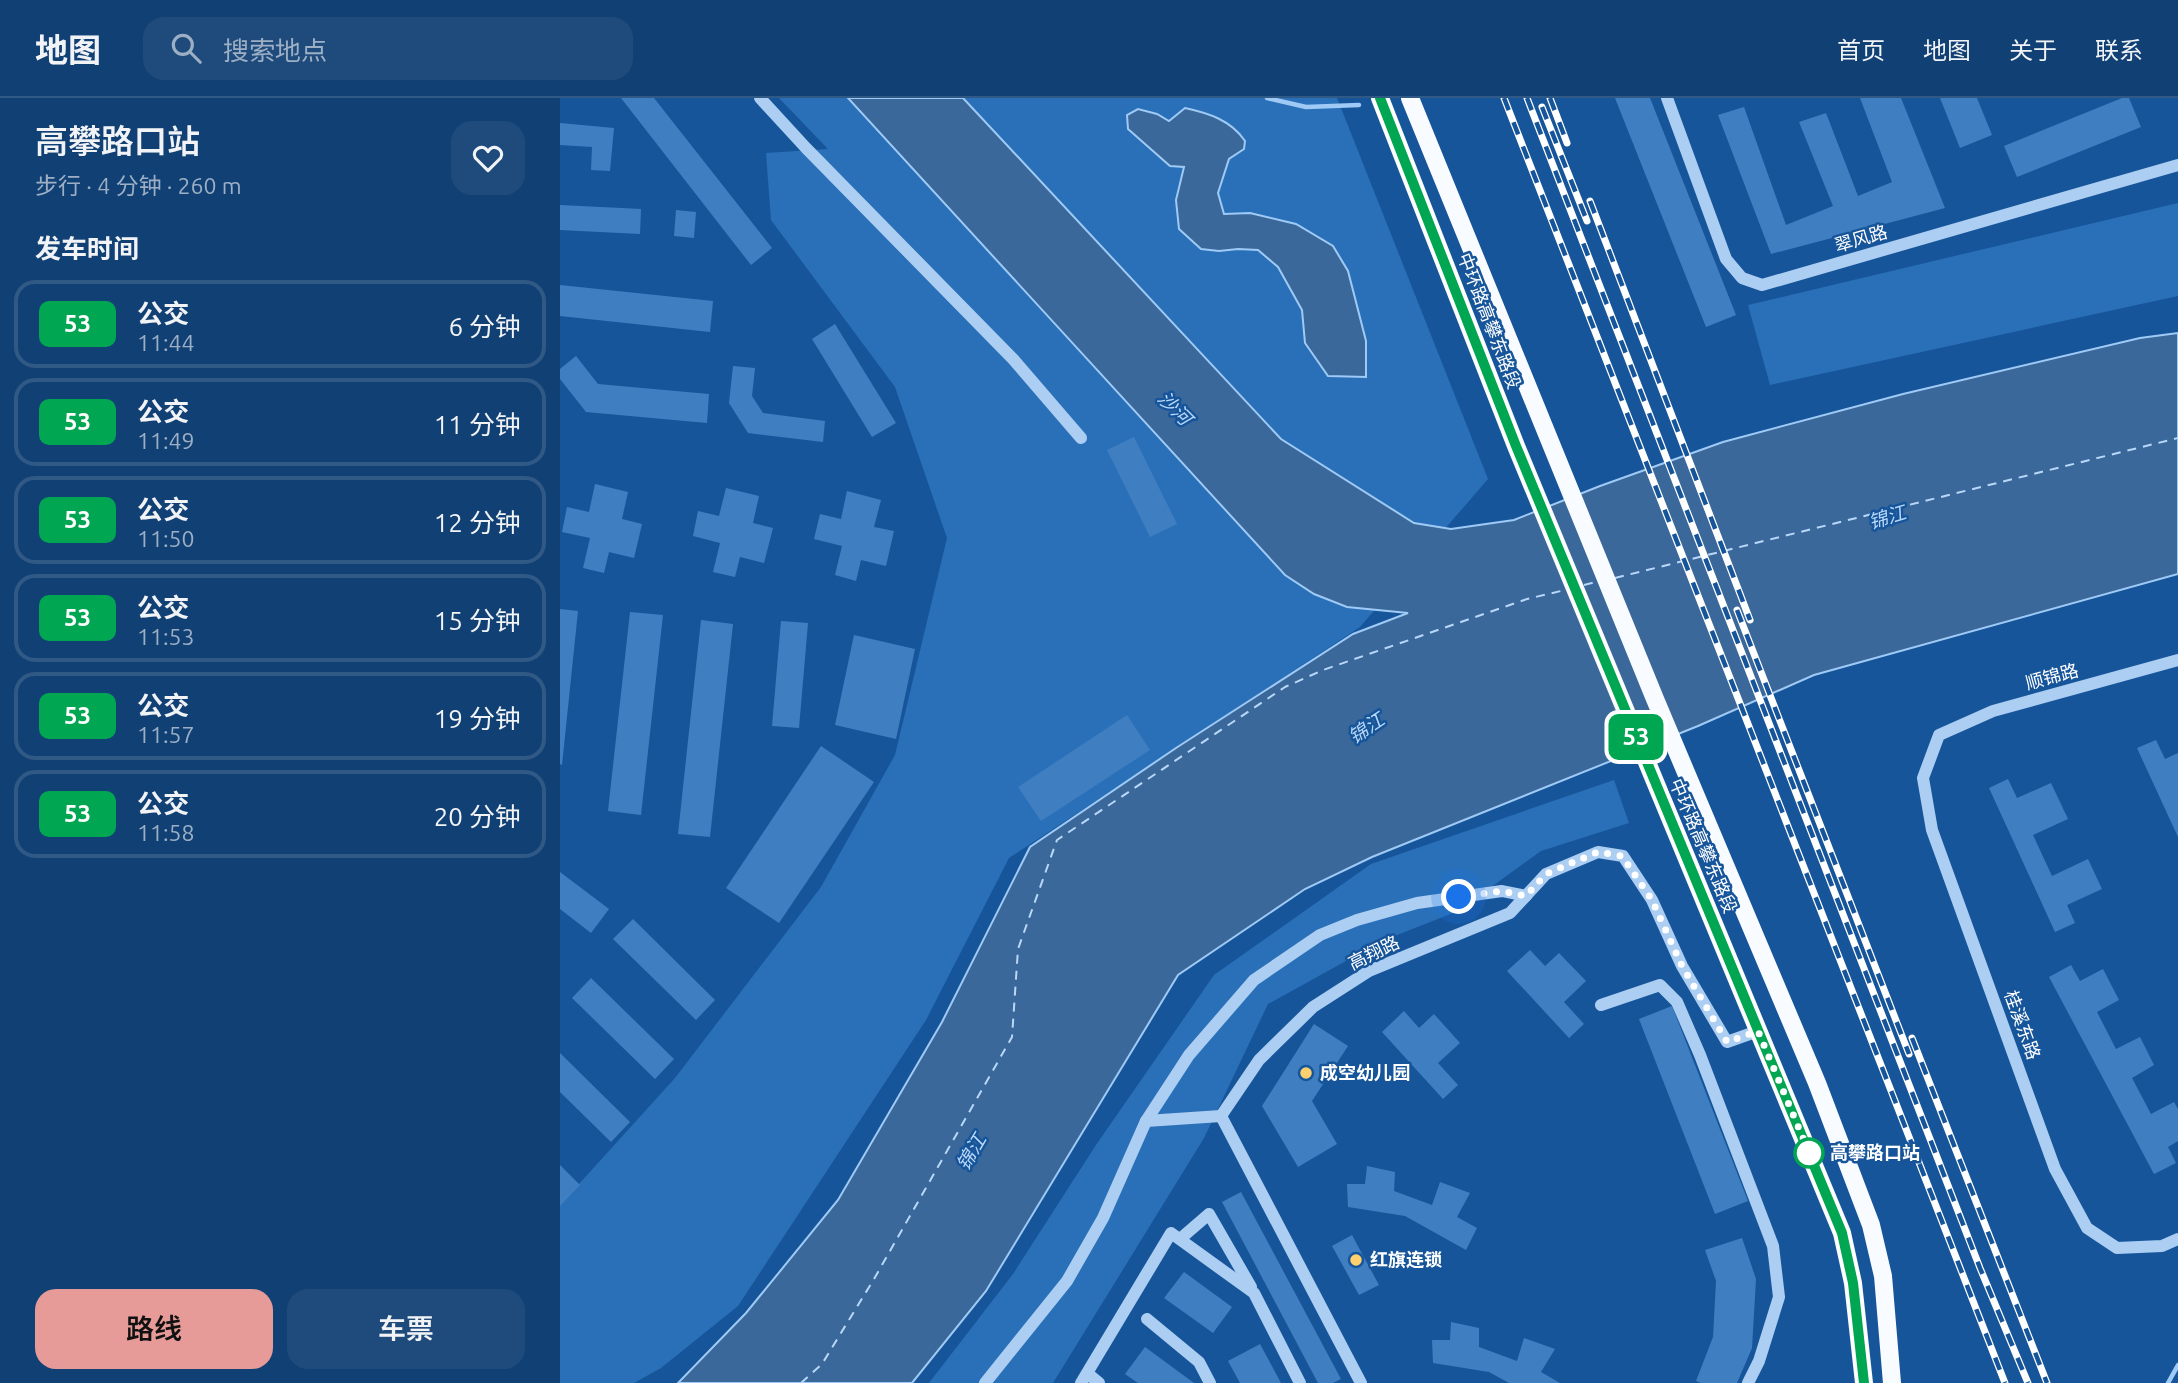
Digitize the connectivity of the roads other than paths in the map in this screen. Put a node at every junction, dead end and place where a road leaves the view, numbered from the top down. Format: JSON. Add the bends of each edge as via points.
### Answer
{"nodes":[{"id":1,"x":760,"y":98,"type":"edge"},
{"id":2,"x":1380,"y":98,"type":"edge"},
{"id":3,"x":1410,"y":98,"type":"edge"},
{"id":4,"x":1667,"y":98,"type":"edge"},
{"id":5,"x":2178,"y":165,"type":"edge"},
{"id":6,"x":1081,"y":438,"type":"dead end"},
{"id":7,"x":2178,"y":660,"type":"edge"},
{"id":8,"x":1939,"y":735,"type":"joint"},
{"id":9,"x":1526,"y":896,"type":"junction"},
{"id":10,"x":1601,"y":1005,"type":"dead end"},
{"id":11,"x":1758,"y":1031,"type":"junction"},
{"id":12,"x":1221,"y":1116,"type":"junction"},
{"id":13,"x":1146,"y":1121,"type":"junction"},
{"id":14,"x":2178,"y":1238,"type":"edge"},
{"id":15,"x":1180,"y":1240,"type":"junction"},
{"id":16,"x":1254,"y":1293,"type":"junction"},
{"id":17,"x":1147,"y":1319,"type":"dead end"},
{"id":18,"x":1085,"y":1378,"type":"edge"},
{"id":19,"x":985,"y":1383,"type":"edge"},
{"id":20,"x":1099,"y":1383,"type":"edge"},
{"id":21,"x":1210,"y":1383,"type":"edge"},
{"id":22,"x":1300,"y":1383,"type":"edge"},
{"id":23,"x":1361,"y":1383,"type":"edge"},
{"id":24,"x":1748,"y":1383,"type":"edge"},
{"id":25,"x":1864,"y":1383,"type":"edge"},
{"id":26,"x":1892,"y":1383,"type":"edge"}],
"edges":[{"from":1,"to":6,"type":"street","via":[[1013,359]]},
{"from":2,"to":11,"type":"main road","name":"中环路高攀东路段","via":[[1516,446]]},
{"from":3,"to":26,"type":"main road","name":"中环路高攀东路段","via":[[1817,1083],[1871,1225],[1883,1276]]},
{"from":4,"to":5,"type":"street","name":"翠风路","via":[[1726,259],[1742,278],[1762,285]]},
{"from":7,"to":8,"type":"street","name":"顺锦路","via":[[1993,712]]},
{"from":8,"to":14,"type":"street","name":"桂溪东路","via":[[1923,778],[1932,830],[2056,1169],[2087,1228],[2117,1248],[2162,1246]]},
{"from":9,"to":11,"type":"street","name":"高翔路","via":[[1546,874],[1598,852],[1622,856],[1652,900],[1719,1032],[1727,1042]]},
{"from":9,"to":12,"type":"street","name":"高翔路","via":[[1510,913],[1369,971],[1313,1007],[1259,1060]]},
{"from":9,"to":13,"type":"street","via":[[1502,891],[1417,903],[1320,935],[1254,981],[1189,1055]]},
{"from":10,"to":24,"type":"street","via":[[1660,985],[1677,1002],[1700,1055],[1773,1247],[1779,1297]]},
{"from":11,"to":25,"type":"main road","name":"中环路高攀东路段","via":[[1842,1233],[1853,1283]]},
{"from":12,"to":13,"type":"street"},
{"from":12,"to":23,"type":"street"},
{"from":13,"to":19,"type":"street","via":[[1103,1218],[1067,1281]]},
{"from":15,"to":16,"type":"street"},
{"from":15,"to":16,"type":"street","via":[[1209,1214]]},
{"from":15,"to":18,"type":"street","via":[[1171,1233]]},
{"from":16,"to":22,"type":"street"},
{"from":17,"to":21,"type":"street","via":[[1199,1362]]},
{"from":18,"to":20,"type":"street"}]}
